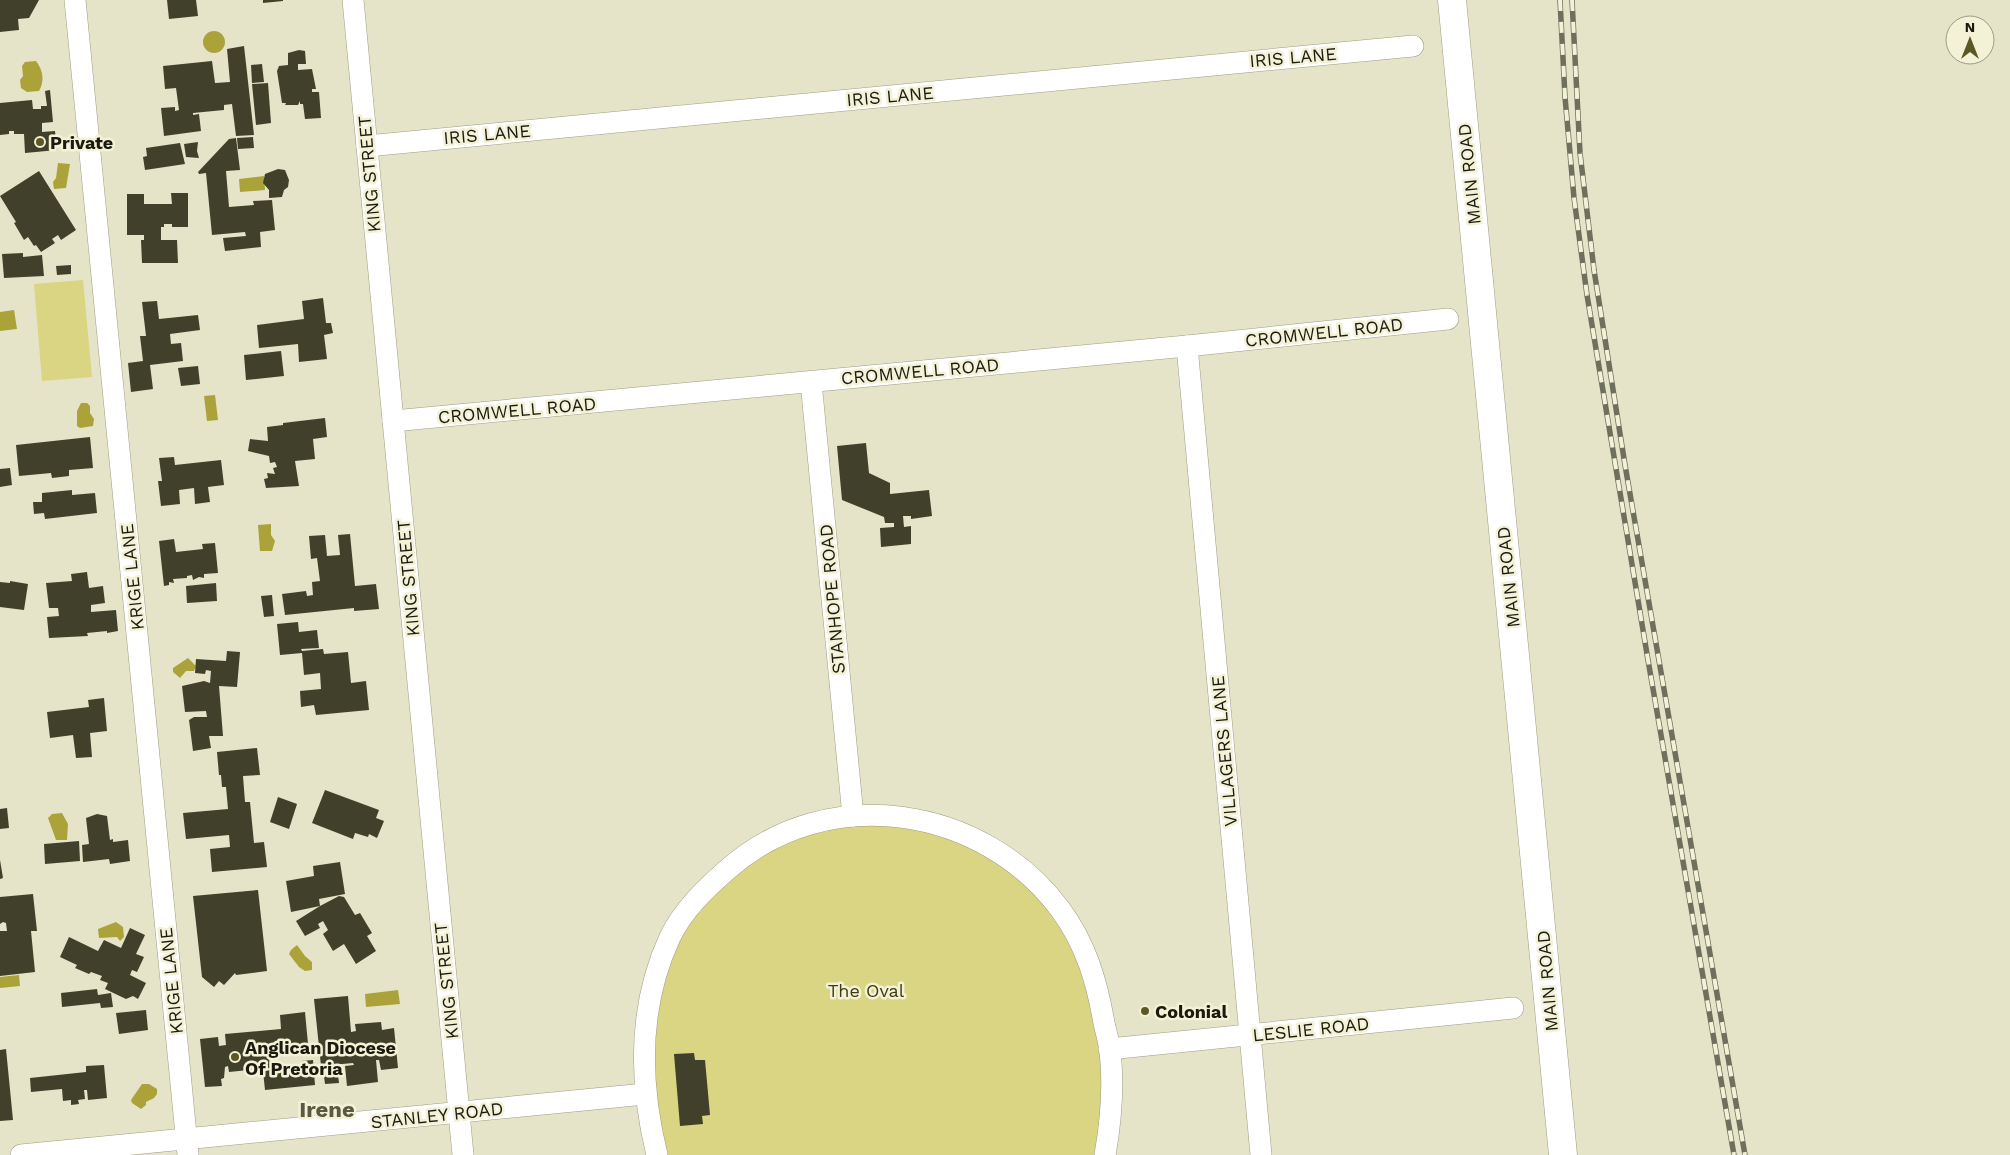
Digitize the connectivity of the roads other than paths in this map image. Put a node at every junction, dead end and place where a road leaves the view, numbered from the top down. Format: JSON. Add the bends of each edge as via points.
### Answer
{"nodes":[{"id":1,"x":75,"y":0,"type":"edge"},
{"id":2,"x":353,"y":0,"type":"edge"},
{"id":3,"x":1452,"y":0,"type":"edge"},
{"id":4,"x":1413,"y":46,"type":"dead end"},
{"id":5,"x":367,"y":146,"type":"junction"},
{"id":6,"x":1448,"y":319,"type":"dead end"},
{"id":7,"x":1187,"y":346,"type":"junction"},
{"id":8,"x":811,"y":382,"type":"junction"},
{"id":9,"x":393,"y":421,"type":"junction"},
{"id":10,"x":853,"y":816,"type":"junction"},
{"id":11,"x":1513,"y":1008,"type":"dead end"},
{"id":12,"x":1250,"y":1036,"type":"junction"},
{"id":13,"x":1110,"y":1049,"type":"junction"},
{"id":14,"x":645,"y":1094,"type":"junction"},
{"id":15,"x":459,"y":1113,"type":"junction"},
{"id":16,"x":187,"y":1147,"type":"edge"},
{"id":17,"x":20,"y":1155,"type":"edge"},
{"id":18,"x":463,"y":1155,"type":"edge"},
{"id":19,"x":657,"y":1155,"type":"edge"},
{"id":20,"x":1105,"y":1155,"type":"edge"},
{"id":21,"x":1261,"y":1155,"type":"edge"},
{"id":22,"x":1563,"y":1155,"type":"edge"}],
"edges":[{"from":1,"to":16,"type":"street","name":"KRIGE LANE"},
{"from":2,"to":5,"type":"street","name":"KING STREET"},
{"from":3,"to":22,"type":"main road","name":"MAIN ROAD"},
{"from":4,"to":5,"type":"street","name":"IRIS LANE"},
{"from":5,"to":9,"type":"street","name":"KING STREET"},
{"from":6,"to":7,"type":"street","name":"CROMWELL ROAD"},
{"from":7,"to":8,"type":"street","name":"CROMWELL ROAD"},
{"from":7,"to":12,"type":"street","name":"VILLAGERS LANE"},
{"from":8,"to":9,"type":"street","name":"CROMWELL ROAD"},
{"from":8,"to":10,"type":"street","name":"STANHOPE ROAD"},
{"from":9,"to":15,"type":"street","name":"KING STREET"},
{"from":10,"to":13,"type":"street","via":[[892,816],[934,822],[972,836],[1025,870],[1060,909],[1080,942],[1098,985]]},
{"from":10,"to":14,"type":"street","via":[[812,824],[761,845],[734,864],[693,903],[670,937],[652,987],[644,1039]]},
{"from":11,"to":12,"type":"street","name":"LESLIE ROAD"},
{"from":12,"to":13,"type":"street","name":"LESLIE ROAD"},
{"from":12,"to":21,"type":"street","name":"VILLAGERS LANE"},
{"from":13,"to":20,"type":"street","via":[[1111,1109]]},
{"from":14,"to":15,"type":"street","name":"STANLEY ROAD"},
{"from":14,"to":19,"type":"street"},
{"from":15,"to":16,"type":"street","name":"STANLEY ROAD"},
{"from":15,"to":18,"type":"street","name":"KING STREET"},
{"from":16,"to":17,"type":"street","name":"STANLEY ROAD"}]}
